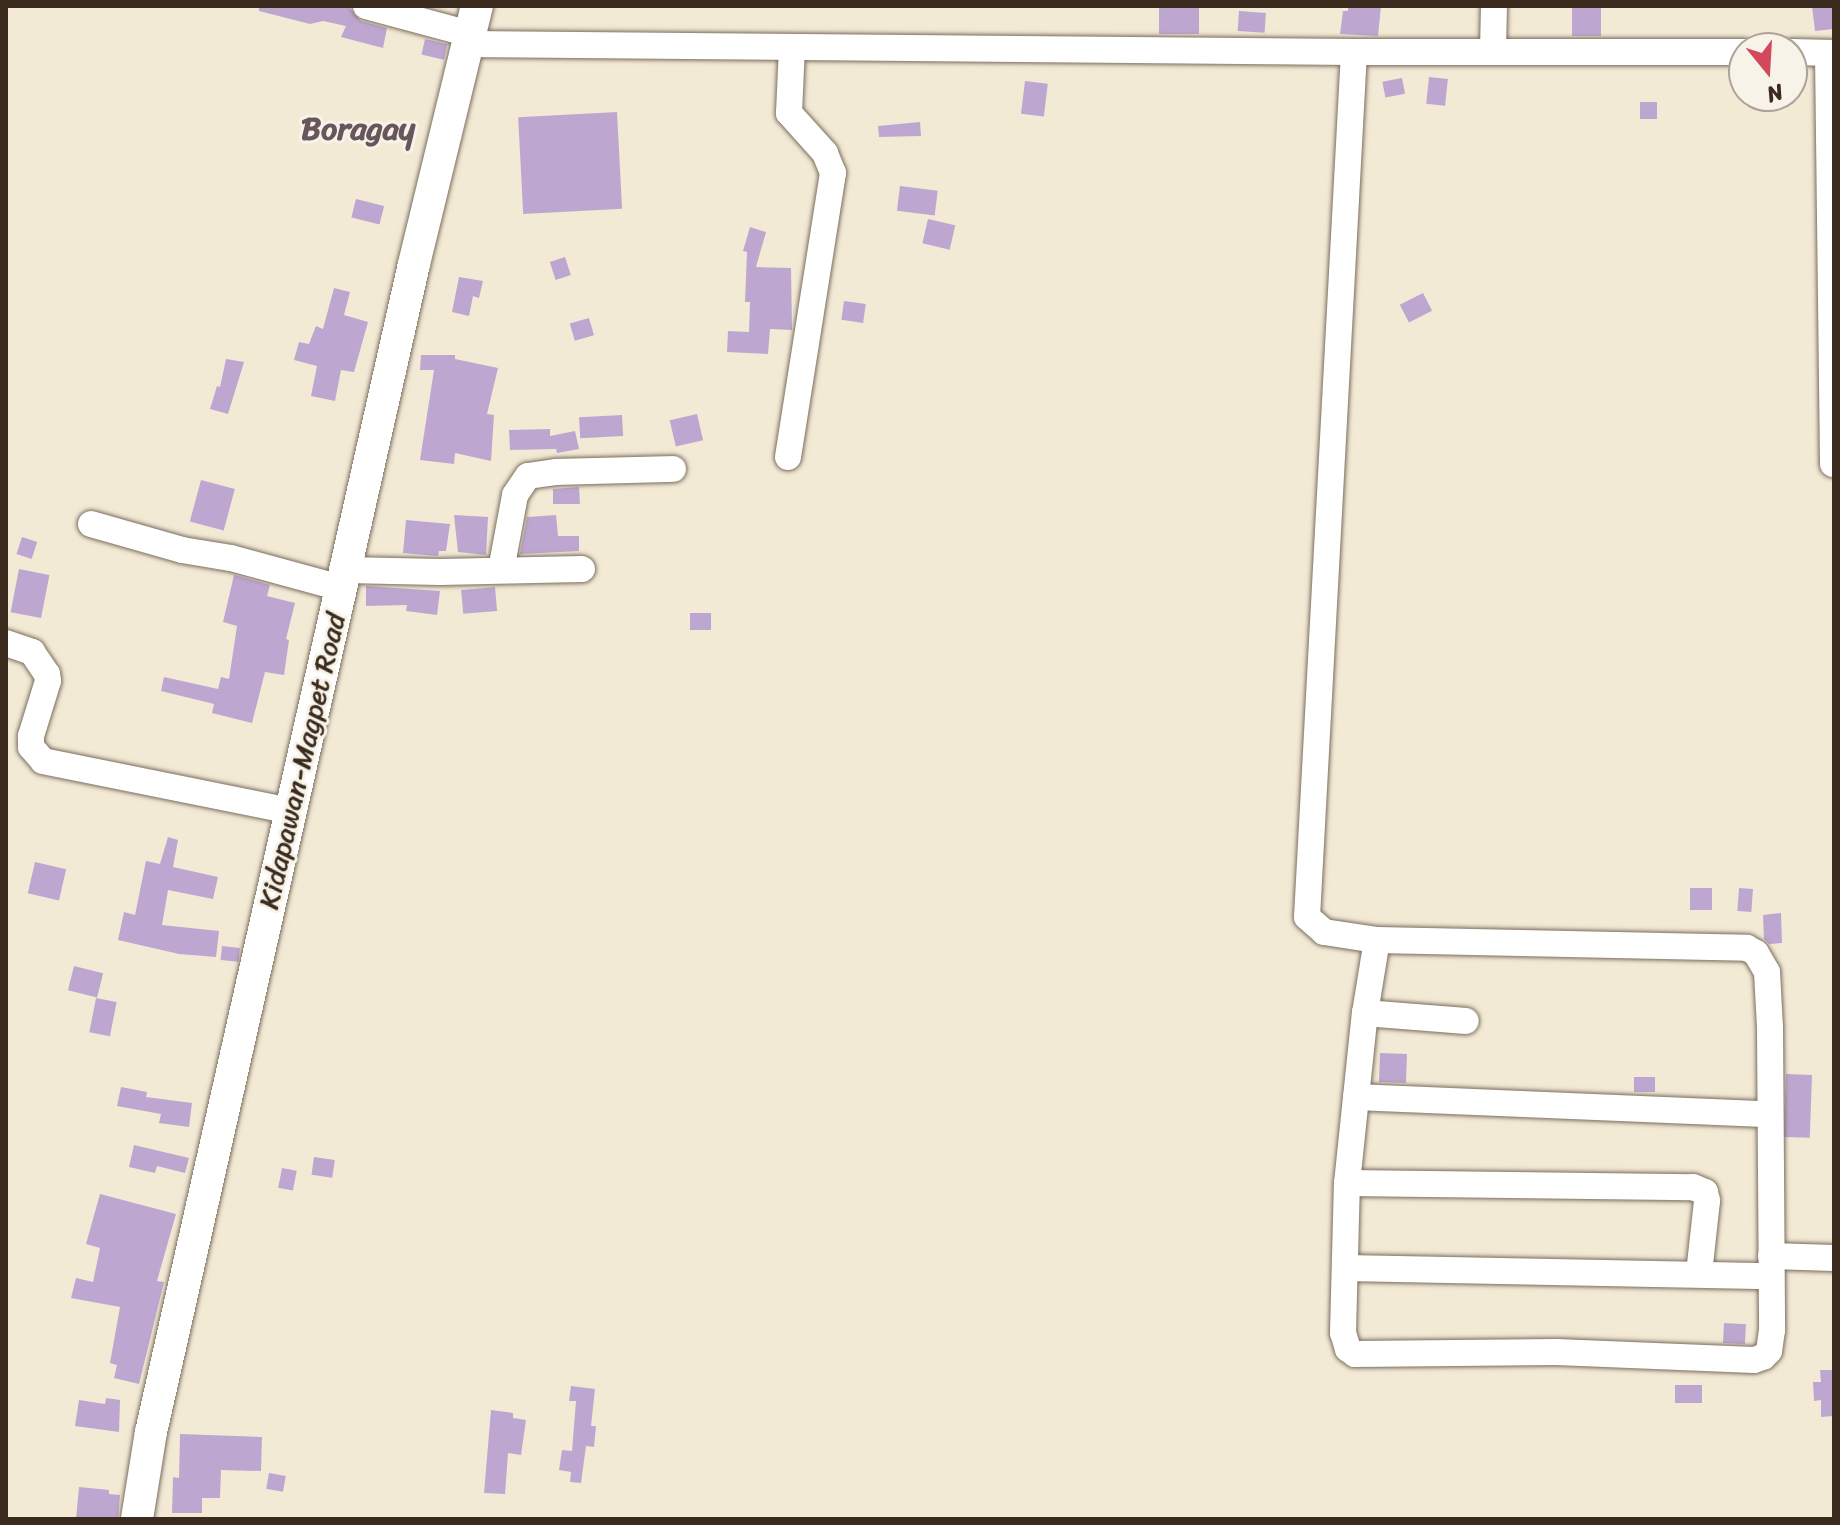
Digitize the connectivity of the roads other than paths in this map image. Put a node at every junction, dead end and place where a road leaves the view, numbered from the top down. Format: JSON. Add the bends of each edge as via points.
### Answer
{"nodes":[{"id":1,"x":366,"y":6,"type":"edge"},
{"id":2,"x":1494,"y":6,"type":"edge"},
{"id":3,"x":471,"y":28,"type":"edge"},
{"id":4,"x":792,"y":48,"type":"junction"},
{"id":5,"x":1493,"y":50,"type":"junction"},
{"id":6,"x":1354,"y":52,"type":"junction"},
{"id":7,"x":1728,"y":52,"type":"edge"},
{"id":8,"x":1808,"y":52,"type":"edge"},
{"id":9,"x":1831,"y":53,"type":"edge"},
{"id":10,"x":1833,"y":403,"type":"edge"},
{"id":11,"x":788,"y":457,"type":"dead end"},
{"id":12,"x":1833,"y":464,"type":"edge"},
{"id":13,"x":673,"y":469,"type":"dead end"},
{"id":14,"x":91,"y":524,"type":"dead end"},
{"id":15,"x":582,"y":569,"type":"dead end"},
{"id":16,"x":501,"y":570,"type":"junction"},
{"id":17,"x":343,"y":579,"type":"junction"},
{"id":18,"x":6,"y":643,"type":"edge"},
{"id":19,"x":290,"y":811,"type":"junction"},
{"id":20,"x":1377,"y":940,"type":"junction"},
{"id":21,"x":1365,"y":1013,"type":"junction"},
{"id":22,"x":1466,"y":1021,"type":"dead end"},
{"id":23,"x":1356,"y":1097,"type":"junction"},
{"id":24,"x":1770,"y":1114,"type":"junction"},
{"id":25,"x":1347,"y":1183,"type":"junction"},
{"id":26,"x":1834,"y":1258,"type":"edge"},
{"id":27,"x":1771,"y":1266,"type":"junction"},
{"id":28,"x":1345,"y":1268,"type":"junction"},
{"id":29,"x":1699,"y":1274,"type":"junction"},
{"id":30,"x":137,"y":1519,"type":"edge"}],
"edges":[{"from":1,"to":3,"type":"street"},
{"from":2,"to":5,"type":"street"},
{"from":3,"to":4,"type":"street"},
{"from":3,"to":17,"type":"main road","name":"Kidapawan-Magpet Road"},
{"from":4,"to":6,"type":"street"},
{"from":4,"to":11,"type":"street","via":[[789,113],[825,153],[833,173]]},
{"from":5,"to":6,"type":"street"},
{"from":5,"to":7,"type":"street"},
{"from":6,"to":20,"type":"street","via":[[1305,908],[1310,924],[1324,932]]},
{"from":8,"to":9,"type":"street"},
{"from":9,"to":10,"type":"street"},
{"from":10,"to":12,"type":"street"},
{"from":13,"to":16,"type":"street","via":[[528,476],[515,495]]},
{"from":14,"to":17,"type":"street","via":[[182,550]]},
{"from":15,"to":16,"type":"street"},
{"from":16,"to":17,"type":"street"},
{"from":17,"to":19,"type":"main road","name":"Kidapawan-Magpet Road"},
{"from":18,"to":19,"type":"street","via":[[32,652],[47,674],[31,736],[31,747],[43,761]]},
{"from":19,"to":30,"type":"main road","name":"Kidapawan-Magpet Road","via":[[151,1432]]},
{"from":20,"to":21,"type":"street"},
{"from":20,"to":24,"type":"street","via":[[1747,948],[1767,972]]},
{"from":21,"to":22,"type":"street"},
{"from":21,"to":23,"type":"street"},
{"from":23,"to":24,"type":"street"},
{"from":23,"to":25,"type":"street"},
{"from":24,"to":27,"type":"street"},
{"from":25,"to":28,"type":"street"},
{"from":25,"to":29,"type":"street","via":[[1693,1187],[1705,1192],[1707,1201]]},
{"from":26,"to":27,"type":"street"},
{"from":27,"to":28,"type":"street","via":[[1771,1344],[1754,1360],[1556,1352],[1355,1354],[1344,1342]]},
{"from":27,"to":29,"type":"street"},
{"from":28,"to":29,"type":"street"}]}
